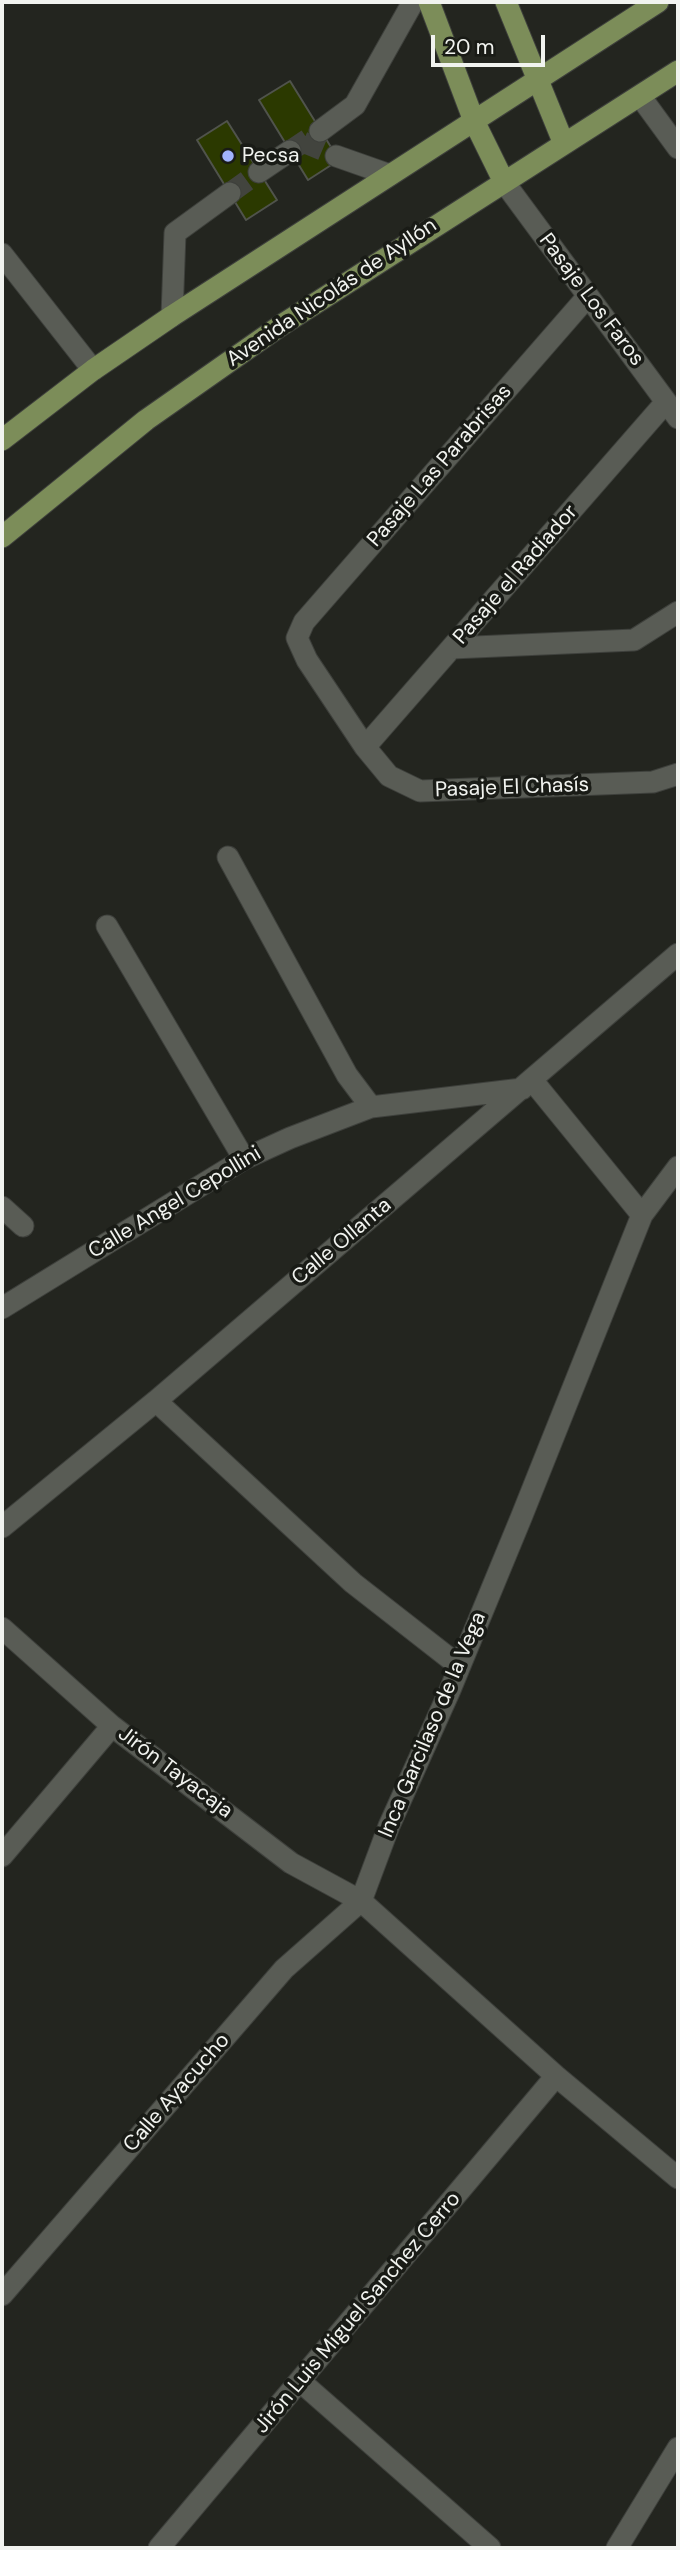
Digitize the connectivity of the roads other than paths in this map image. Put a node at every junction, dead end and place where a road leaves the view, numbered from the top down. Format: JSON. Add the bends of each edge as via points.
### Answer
{"nodes":[{"id":1,"x":413,"y":2,"type":"edge"},
{"id":2,"x":429,"y":2,"type":"edge"},
{"id":3,"x":506,"y":2,"type":"edge"},
{"id":4,"x":658,"y":2,"type":"edge"},
{"id":5,"x":678,"y":71,"type":"edge"},
{"id":6,"x":536,"y":81,"type":"junction"},
{"id":7,"x":640,"y":96,"type":"junction"},
{"id":8,"x":474,"y":121,"type":"junction"},
{"id":9,"x":320,"y":131,"type":"tunnel mouth"},
{"id":10,"x":564,"y":144,"type":"junction"},
{"id":11,"x":678,"y":148,"type":"edge"},
{"id":12,"x":290,"y":151,"type":"tunnel mouth"},
{"id":13,"x":336,"y":156,"type":"tunnel mouth"},
{"id":14,"x":259,"y":172,"type":"tunnel mouth"},
{"id":15,"x":390,"y":175,"type":"junction"},
{"id":16,"x":504,"y":182,"type":"junction"},
{"id":17,"x":230,"y":193,"type":"tunnel mouth"},
{"id":18,"x":2,"y":254,"type":"edge"},
{"id":19,"x":588,"y":296,"type":"junction"},
{"id":20,"x":172,"y":316,"type":"junction"},
{"id":21,"x":93,"y":370,"type":"junction"},
{"id":22,"x":672,"y":410,"type":"edge"},
{"id":23,"x":2,"y":440,"type":"edge"},
{"id":24,"x":2,"y":537,"type":"edge"},
{"id":25,"x":678,"y":612,"type":"edge"},
{"id":26,"x":297,"y":638,"type":"joint"},
{"id":27,"x":452,"y":648,"type":"junction"},
{"id":28,"x":365,"y":747,"type":"junction"},
{"id":29,"x":678,"y":774,"type":"edge"},
{"id":30,"x":228,"y":857,"type":"dead end"},
{"id":31,"x":107,"y":926,"type":"dead end"},
{"id":32,"x":678,"y":954,"type":"edge"},
{"id":33,"x":527,"y":1084,"type":"junction"},
{"id":34,"x":372,"y":1107,"type":"junction"},
{"id":35,"x":244,"y":1159,"type":"junction"},
{"id":36,"x":678,"y":1167,"type":"edge"},
{"id":37,"x":2,"y":1207,"type":"edge"},
{"id":38,"x":642,"y":1215,"type":"junction"},
{"id":39,"x":23,"y":1226,"type":"dead end"},
{"id":40,"x":2,"y":1308,"type":"edge"},
{"id":41,"x":156,"y":1401,"type":"junction"},
{"id":42,"x":2,"y":1527,"type":"edge"},
{"id":43,"x":2,"y":1628,"type":"edge"},
{"id":44,"x":458,"y":1665,"type":"junction"},
{"id":45,"x":112,"y":1726,"type":"junction"},
{"id":46,"x":2,"y":1856,"type":"edge"},
{"id":47,"x":361,"y":1901,"type":"junction"},
{"id":48,"x":556,"y":2076,"type":"junction"},
{"id":49,"x":678,"y":2178,"type":"edge"},
{"id":50,"x":2,"y":2295,"type":"edge"},
{"id":51,"x":301,"y":2382,"type":"junction"},
{"id":52,"x":678,"y":2448,"type":"edge"},
{"id":53,"x":159,"y":2548,"type":"edge"},
{"id":54,"x":490,"y":2548,"type":"edge"},
{"id":55,"x":617,"y":2548,"type":"edge"}],
"edges":[{"from":1,"to":9,"type":"street","via":[[355,105]]},
{"from":2,"to":8,"type":"main road"},
{"from":3,"to":6,"type":"main road"},
{"from":4,"to":6,"type":"main road"},
{"from":5,"to":7,"type":"main road","name":"Avenida Nicolás de Ayllón"},
{"from":6,"to":8,"type":"main road"},
{"from":6,"to":10,"type":"main road"},
{"from":7,"to":10,"type":"main road","name":"Avenida Nicolás de Ayllón"},
{"from":7,"to":11,"type":"street"},
{"from":8,"to":15,"type":"main road"},
{"from":8,"to":16,"type":"main road"},
{"from":10,"to":16,"type":"main road","name":"Avenida Nicolás de Ayllón"},
{"from":12,"to":14,"type":"street"},
{"from":13,"to":15,"type":"street"},
{"from":15,"to":20,"type":"main road"},
{"from":16,"to":19,"type":"street","name":"Pasaje Los Faros"},
{"from":16,"to":24,"type":"main road","name":"Avenida Nicolás de Ayllón","via":[[280,326],[146,420]]},
{"from":17,"to":20,"type":"street","via":[[175,233]]},
{"from":18,"to":21,"type":"street"},
{"from":19,"to":22,"type":"street","name":"Pasaje Los Faros"},
{"from":19,"to":26,"type":"street","name":"Pasaje Las Parabrisas","via":[[304,622]]},
{"from":20,"to":21,"type":"main road"},
{"from":21,"to":23,"type":"main road"},
{"from":22,"to":27,"type":"street","name":"Pasaje el Radiador"},
{"from":25,"to":27,"type":"street","via":[[634,640]]},
{"from":26,"to":28,"type":"street","name":"Pasaje El Chasís"},
{"from":27,"to":28,"type":"street","name":"Pasaje el Radiador"},
{"from":28,"to":29,"type":"street","name":"Pasaje El Chasís","via":[[389,776],[420,791],[653,782]]},
{"from":30,"to":34,"type":"street","via":[[347,1075]]},
{"from":31,"to":35,"type":"street"},
{"from":32,"to":33,"type":"street","name":"Calle Ollanta"},
{"from":33,"to":34,"type":"street","name":"Calle Angel Cepollini"},
{"from":33,"to":38,"type":"street"},
{"from":33,"to":41,"type":"street","name":"Calle Ollanta"},
{"from":34,"to":35,"type":"street","name":"Calle Angel Cepollini"},
{"from":35,"to":40,"type":"street","name":"Calle Angel Cepollini"},
{"from":36,"to":38,"type":"street","name":"Inca Garcilaso de la Vega"},
{"from":37,"to":39,"type":"street"},
{"from":38,"to":44,"type":"street","name":"Inca Garcilaso de la Vega"},
{"from":41,"to":42,"type":"street","name":"Calle Ollanta"},
{"from":41,"to":44,"type":"street","via":[[353,1583]]},
{"from":43,"to":45,"type":"street","name":"Jirón Tayacaja"},
{"from":44,"to":47,"type":"street","name":"Inca Garcilaso de la Vega"},
{"from":45,"to":46,"type":"street"},
{"from":45,"to":47,"type":"street","name":"Jirón Tayacaja","via":[[291,1863]]},
{"from":47,"to":48,"type":"street"},
{"from":47,"to":50,"type":"street","name":"Calle Ayacucho","via":[[284,1969]]},
{"from":48,"to":49,"type":"street"},
{"from":48,"to":51,"type":"street","name":"Jirón Luis Miguel Sanchez Cerro"},
{"from":51,"to":53,"type":"street","name":"Jirón Luis Miguel Sanchez Cerro"},
{"from":51,"to":54,"type":"street"},
{"from":52,"to":55,"type":"street"}]}
